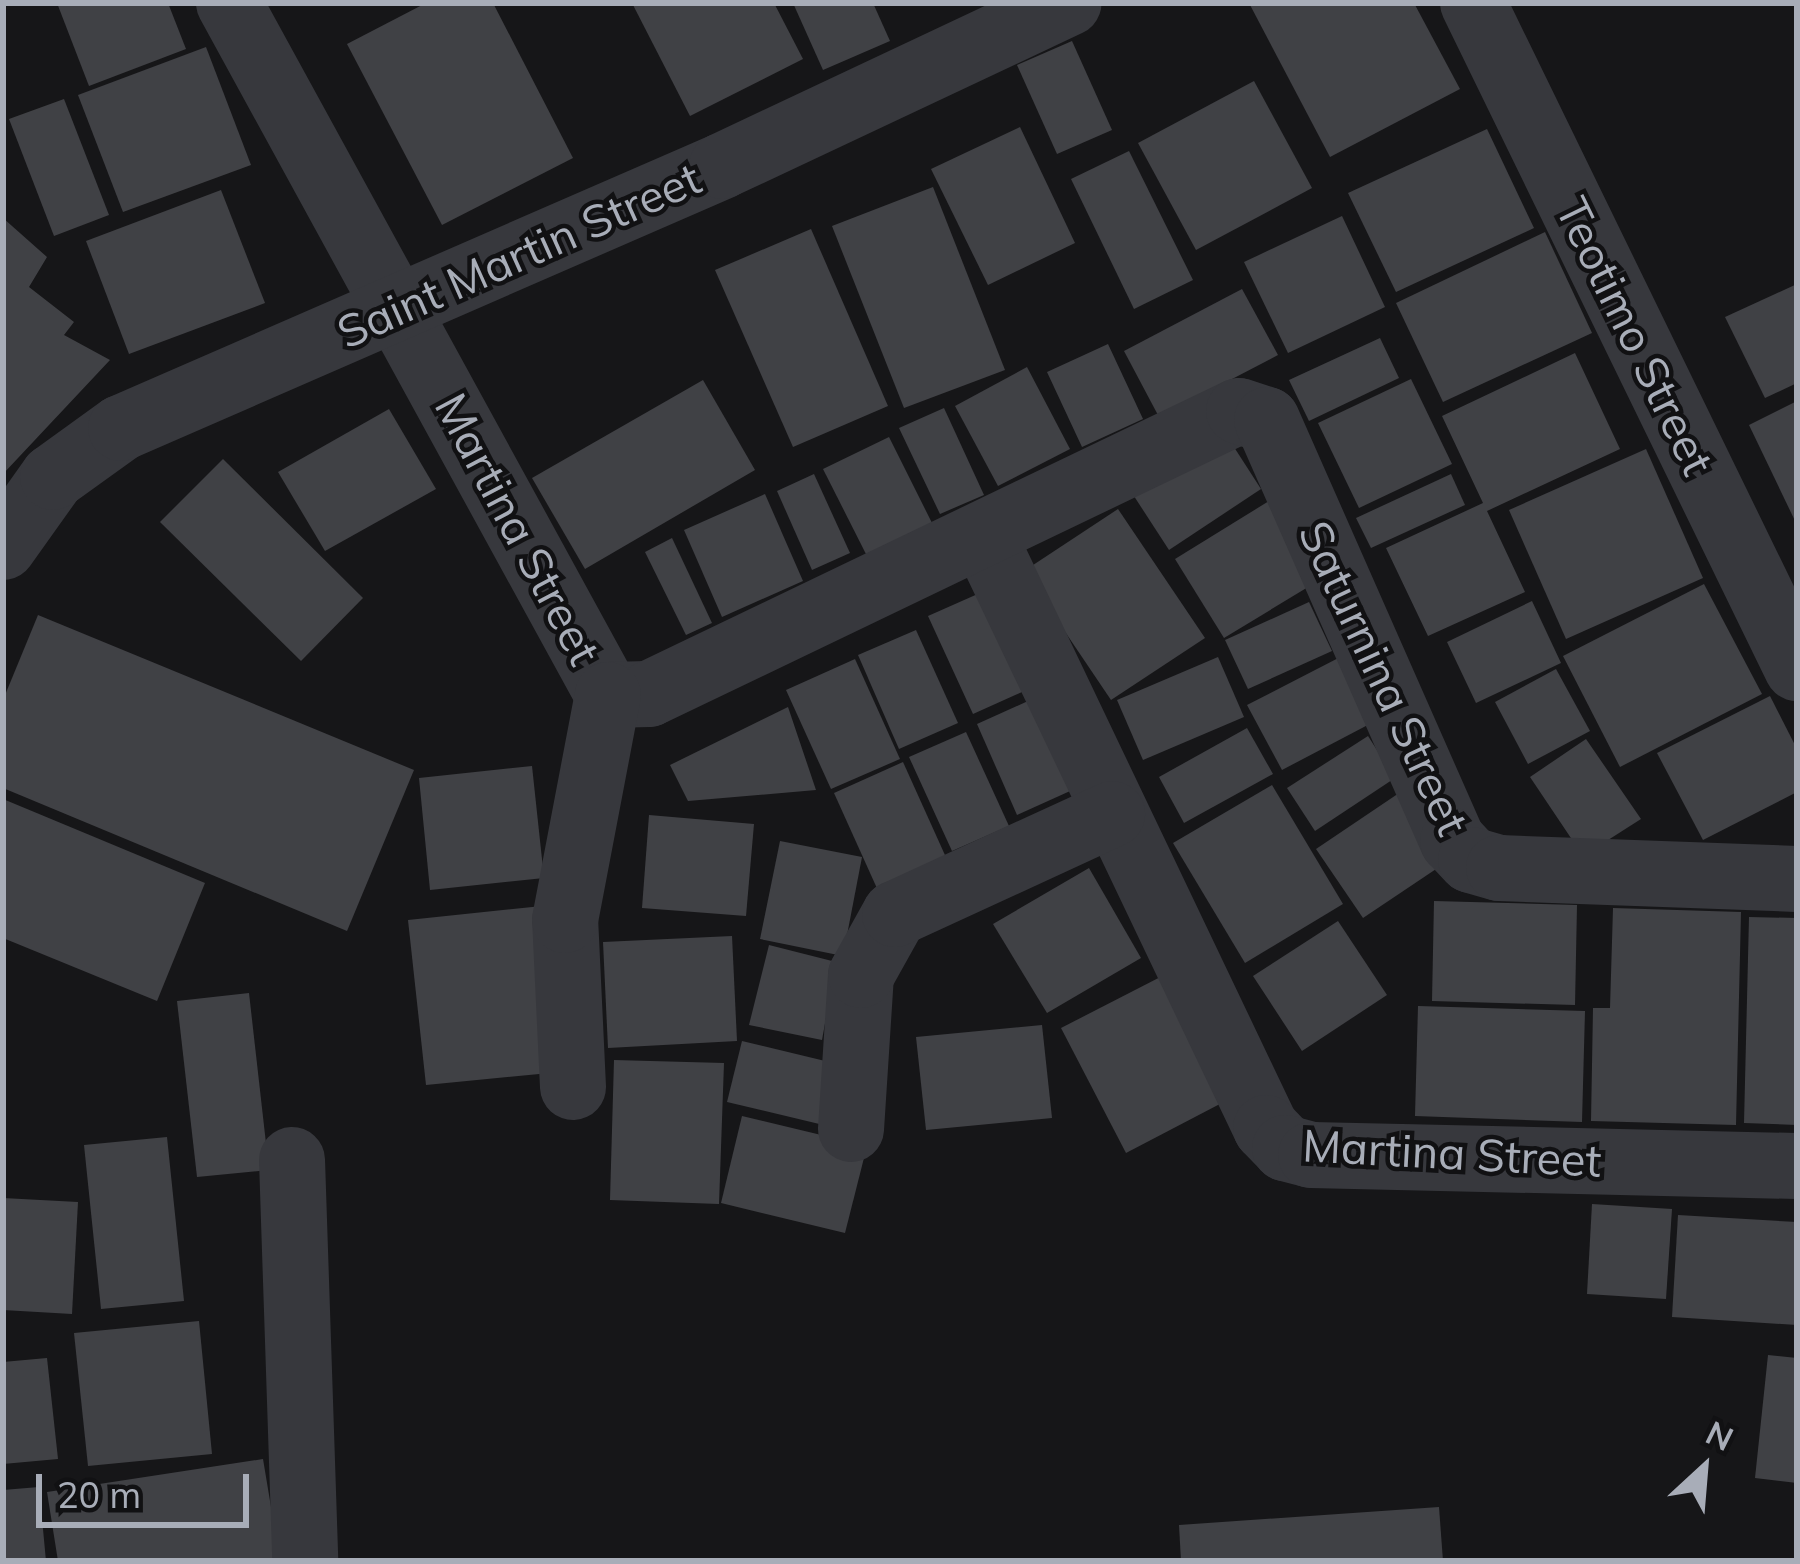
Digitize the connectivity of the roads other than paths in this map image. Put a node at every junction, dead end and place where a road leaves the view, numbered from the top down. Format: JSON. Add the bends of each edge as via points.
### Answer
{"nodes":[{"id":1,"x":229,"y":3,"type":"edge"},
{"id":2,"x":1069,"y":3,"type":"edge"},
{"id":3,"x":1473,"y":3,"type":"edge"},
{"id":4,"x":398,"y":309,"type":"junction"},
{"id":5,"x":1239,"y":411,"type":"joint"},
{"id":6,"x":983,"y":537,"type":"junction"},
{"id":7,"x":3,"y":547,"type":"edge"},
{"id":8,"x":1797,"y":668,"type":"edge"},
{"id":9,"x":608,"y":695,"type":"junction"},
{"id":10,"x":1112,"y":814,"type":"junction"},
{"id":11,"x":1797,"y":879,"type":"edge"},
{"id":12,"x":573,"y":1087,"type":"dead end"},
{"id":13,"x":851,"y":1129,"type":"dead end"},
{"id":14,"x":292,"y":1160,"type":"dead end"},
{"id":15,"x":1797,"y":1166,"type":"edge"},
{"id":16,"x":305,"y":1561,"type":"edge"}],
"edges":[{"from":1,"to":4,"type":"street","name":"Martina Street"},
{"from":2,"to":4,"type":"street","name":"Saint Martin Street"},
{"from":3,"to":8,"type":"street","name":"Teotimo Street"},
{"from":4,"to":7,"type":"street","name":"Saint Martin Street","via":[[122,428],[52,477]]},
{"from":4,"to":9,"type":"street","name":"Martina Street"},
{"from":5,"to":6,"type":"street","name":"Martina Street"},
{"from":5,"to":11,"type":"street","name":"Saturnina Street","via":[[1267,420],[1454,841],[1471,860],[1499,868]]},
{"from":6,"to":9,"type":"street","name":"Martina Street","via":[[649,694]]},
{"from":6,"to":10,"type":"street","name":"Martina Street"},
{"from":9,"to":12,"type":"street","via":[[565,920]]},
{"from":10,"to":13,"type":"street","via":[[895,914],[861,975]]},
{"from":10,"to":15,"type":"street","name":"Martina Street","via":[[1266,1128],[1285,1148],[1312,1155]]},
{"from":14,"to":16,"type":"street"}]}
